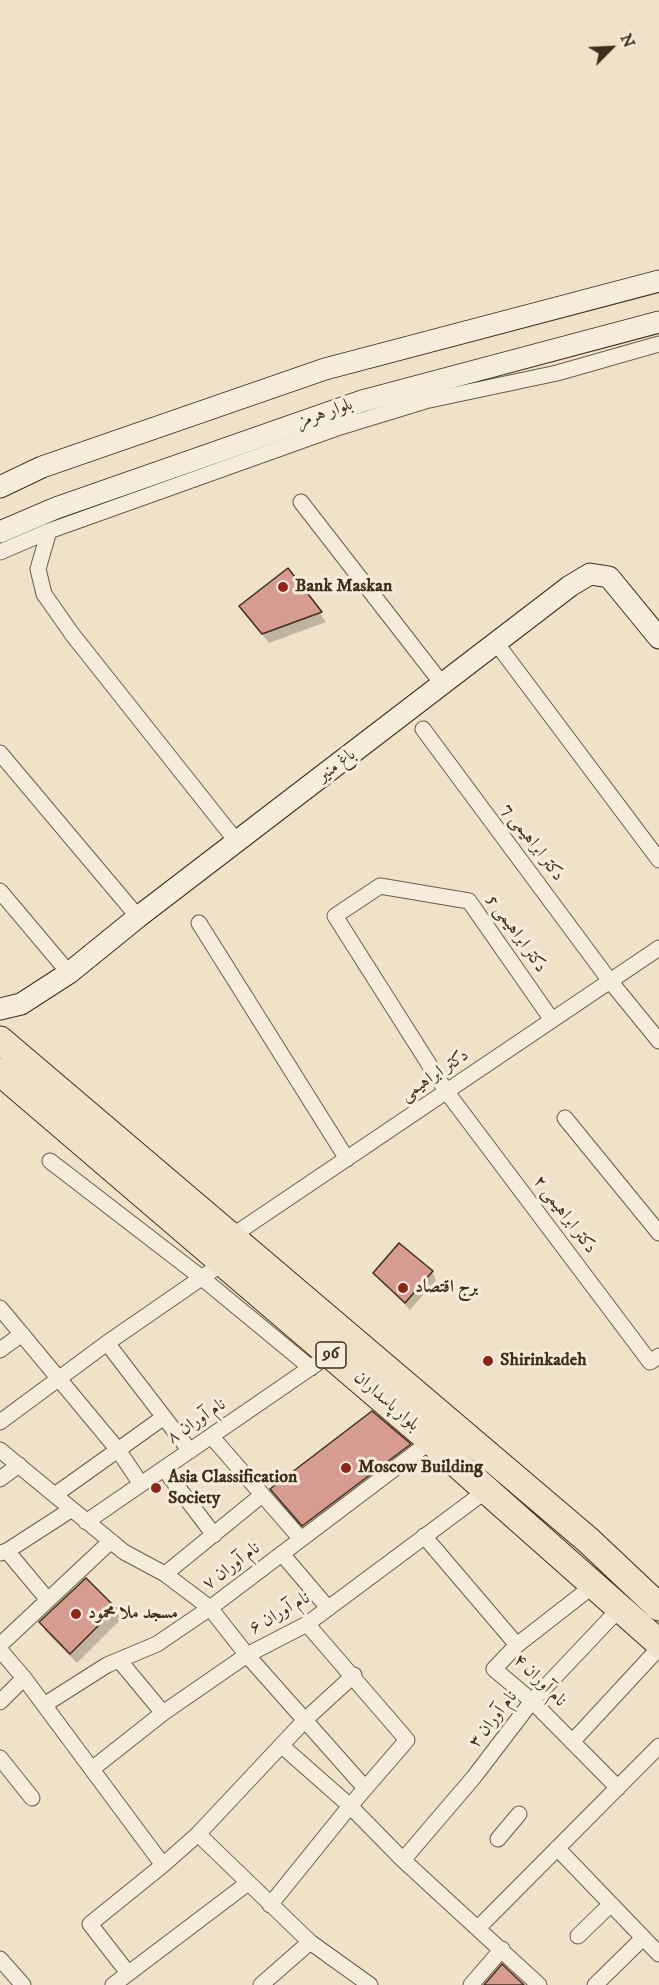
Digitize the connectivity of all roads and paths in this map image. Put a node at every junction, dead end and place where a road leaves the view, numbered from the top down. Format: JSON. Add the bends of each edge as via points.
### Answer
{"nodes":[{"id":1,"x":659,"y":281,"type":"edge"},
{"id":2,"x":659,"y":322,"type":"edge"},
{"id":3,"x":659,"y":344,"type":"edge"},
{"id":4,"x":0,"y":487,"type":"edge"},
{"id":5,"x":301,"y":502,"type":"dead end"},
{"id":6,"x":49,"y":531,"type":"junction"},
{"id":7,"x":0,"y":532,"type":"edge"},
{"id":8,"x":0,"y":552,"type":"edge"},
{"id":9,"x":659,"y":638,"type":"edge"},
{"id":10,"x":497,"y":644,"type":"junction"},
{"id":11,"x":443,"y":685,"type":"junction"},
{"id":12,"x":423,"y":729,"type":"dead end"},
{"id":13,"x":0,"y":753,"type":"edge"},
{"id":14,"x":237,"y":842,"type":"junction"},
{"id":15,"x":659,"y":860,"type":"edge"},
{"id":16,"x":0,"y":891,"type":"edge"},
{"id":17,"x":334,"y":916,"type":"joint"},
{"id":18,"x":138,"y":917,"type":"junction"},
{"id":19,"x":199,"y":923,"type":"dead end"},
{"id":20,"x":659,"y":948,"type":"edge"},
{"id":21,"x":69,"y":972,"type":"junction"},
{"id":22,"x":610,"y":981,"type":"junction"},
{"id":23,"x":0,"y":1009,"type":"edge"},
{"id":24,"x":552,"y":1020,"type":"junction"},
{"id":25,"x":0,"y":1040,"type":"edge"},
{"id":26,"x":659,"y":1041,"type":"edge"},
{"id":27,"x":0,"y":1072,"type":"edge"},
{"id":28,"x":446,"y":1091,"type":"junction"},
{"id":29,"x":566,"y":1118,"type":"dead end"},
{"id":30,"x":346,"y":1159,"type":"junction"},
{"id":31,"x":50,"y":1161,"type":"dead end"},
{"id":32,"x":659,"y":1233,"type":"edge"},
{"id":33,"x":232,"y":1236,"type":"junction"},
{"id":34,"x":213,"y":1270,"type":"junction"},
{"id":35,"x":0,"y":1308,"type":"edge"},
{"id":36,"x":22,"y":1334,"type":"junction"},
{"id":37,"x":107,"y":1343,"type":"junction"},
{"id":38,"x":0,"y":1350,"type":"edge"},
{"id":39,"x":655,"y":1359,"type":"edge"},
{"id":40,"x":320,"y":1362,"type":"junction"},
{"id":41,"x":60,"y":1378,"type":"junction"},
{"id":42,"x":164,"y":1418,"type":"junction"},
{"id":43,"x":0,"y":1422,"type":"edge"},
{"id":44,"x":211,"y":1436,"type":"junction"},
{"id":45,"x":431,"y":1441,"type":"junction"},
{"id":46,"x":0,"y":1450,"type":"edge"},
{"id":47,"x":118,"y":1450,"type":"junction"},
{"id":48,"x":190,"y":1451,"type":"junction"},
{"id":49,"x":19,"y":1465,"type":"junction"},
{"id":50,"x":164,"y":1469,"type":"junction"},
{"id":51,"x":0,"y":1479,"type":"edge"},
{"id":52,"x":141,"y":1484,"type":"junction"},
{"id":53,"x":486,"y":1490,"type":"junction"},
{"id":54,"x":56,"y":1494,"type":"junction"},
{"id":55,"x":262,"y":1495,"type":"junction"},
{"id":56,"x":72,"y":1509,"type":"junction"},
{"id":57,"x":86,"y":1522,"type":"junction"},
{"id":58,"x":214,"y":1534,"type":"junction"},
{"id":59,"x":424,"y":1536,"type":"junction"},
{"id":60,"x":301,"y":1539,"type":"junction"},
{"id":61,"x":111,"y":1542,"type":"junction"},
{"id":62,"x":4,"y":1552,"type":"edge"},
{"id":63,"x":282,"y":1554,"type":"junction"},
{"id":64,"x":165,"y":1574,"type":"junction"},
{"id":65,"x":594,"y":1585,"type":"junction"},
{"id":66,"x":48,"y":1600,"type":"junction"},
{"id":67,"x":659,"y":1606,"type":"edge"},
{"id":68,"x":210,"y":1608,"type":"junction"},
{"id":69,"x":328,"y":1608,"type":"junction"},
{"id":70,"x":620,"y":1608,"type":"junction"},
{"id":71,"x":308,"y":1624,"type":"junction"},
{"id":72,"x":659,"y":1643,"type":"edge"},
{"id":73,"x":0,"y":1645,"type":"edge"},
{"id":74,"x":517,"y":1645,"type":"junction"},
{"id":75,"x":659,"y":1648,"type":"edge"},
{"id":76,"x":0,"y":1650,"type":"edge"},
{"id":77,"x":247,"y":1655,"type":"junction"},
{"id":78,"x":119,"y":1660,"type":"junction"},
{"id":79,"x":354,"y":1675,"type":"junction"},
{"id":80,"x":24,"y":1678,"type":"junction"},
{"id":81,"x":532,"y":1701,"type":"junction"},
{"id":82,"x":0,"y":1702,"type":"edge"},
{"id":83,"x":44,"y":1705,"type":"junction"},
{"id":84,"x":163,"y":1713,"type":"junction"},
{"id":85,"x":306,"y":1719,"type":"junction"},
{"id":86,"x":572,"y":1742,"type":"junction"},
{"id":87,"x":282,"y":1746,"type":"junction"},
{"id":88,"x":659,"y":1746,"type":"edge"},
{"id":89,"x":0,"y":1758,"type":"edge"},
{"id":90,"x":92,"y":1769,"type":"junction"},
{"id":91,"x":365,"y":1788,"type":"junction"},
{"id":92,"x":618,"y":1788,"type":"junction"},
{"id":93,"x":32,"y":1798,"type":"dead end"},
{"id":94,"x":350,"y":1806,"type":"junction"},
{"id":95,"x":519,"y":1814,"type":"dead end"},
{"id":96,"x":198,"y":1834,"type":"junction"},
{"id":97,"x":498,"y":1839,"type":"dead end"},
{"id":98,"x":557,"y":1848,"type":"junction"},
{"id":99,"x":403,"y":1860,"type":"junction"},
{"id":100,"x":163,"y":1865,"type":"junction"},
{"id":101,"x":248,"y":1883,"type":"junction"},
{"id":102,"x":611,"y":1904,"type":"junction"},
{"id":103,"x":270,"y":1905,"type":"junction"},
{"id":104,"x":479,"y":1927,"type":"junction"},
{"id":105,"x":578,"y":1936,"type":"dead end"},
{"id":106,"x":643,"y":1938,"type":"junction"},
{"id":107,"x":310,"y":1942,"type":"junction"},
{"id":108,"x":502,"y":1949,"type":"junction"},
{"id":109,"x":659,"y":1954,"type":"edge"},
{"id":110,"x":0,"y":1959,"type":"edge"},
{"id":111,"x":128,"y":1973,"type":"junction"},
{"id":112,"x":23,"y":1985,"type":"edge"},
{"id":113,"x":113,"y":1985,"type":"edge"},
{"id":114,"x":261,"y":1985,"type":"edge"},
{"id":115,"x":370,"y":1985,"type":"edge"},
{"id":116,"x":471,"y":1985,"type":"edge"},
{"id":117,"x":539,"y":1985,"type":"edge"},
{"id":118,"x":595,"y":1985,"type":"edge"}],
"edges":[{"from":1,"to":4,"type":"main road","via":[[325,369],[42,467]]},
{"from":2,"to":7,"type":"main road","name":"بلوار هرمز","via":[[362,401],[56,508]]},
{"from":3,"to":6,"type":"street","via":[[557,373],[425,401]]},
{"from":5,"to":11,"type":"street"},
{"from":6,"to":8,"type":"street"},
{"from":6,"to":14,"type":"street","via":[[38,569],[44,594]]},
{"from":9,"to":10,"type":"main road","name":"باغ منیر","via":[[609,577],[599,573],[570,586]]},
{"from":10,"to":11,"type":"main road","name":"باغ منیر"},
{"from":10,"to":15,"type":"street"},
{"from":11,"to":14,"type":"main road","name":"باغ منیر"},
{"from":12,"to":22,"type":"street","name":"دکتر ابراهیمی 7"},
{"from":13,"to":18,"type":"street"},
{"from":14,"to":18,"type":"main road","name":"باغ منیر"},
{"from":16,"to":21,"type":"street"},
{"from":17,"to":24,"type":"street","name":"دکتر ابراهیمی 5","via":[[380,886],[468,901]]},
{"from":17,"to":28,"type":"street","name":"دکتر ابراهیمی ۲"},
{"from":18,"to":21,"type":"main road","name":"باغ منیر"},
{"from":19,"to":30,"type":"street"},
{"from":20,"to":22,"type":"street","name":"دکتر ابراهیمی"},
{"from":21,"to":23,"type":"main road","name":"باغ منیر","via":[[21,1004]]},
{"from":22,"to":24,"type":"street","name":"دکتر ابراهیمی"},
{"from":22,"to":26,"type":"street","name":"دکتر ابراهیمی 7"},
{"from":24,"to":28,"type":"street","name":"دکتر ابراهیمی"},
{"from":25,"to":33,"type":"highway","name":"بلوار پاسداران","number":"96"},
{"from":27,"to":34,"type":"highway","name":"بلوار پاسداران","number":"96"},
{"from":28,"to":30,"type":"street","name":"دکتر ابراهیمی"},
{"from":28,"to":39,"type":"street","name":"دکتر ابراهیمی ۲"},
{"from":29,"to":32,"type":"street"},
{"from":30,"to":33,"type":"street","name":"دکتر ابراهیمی"},
{"from":31,"to":34,"type":"street"},
{"from":33,"to":67,"type":"highway","name":"بلوار پاسداران","number":"96","via":[[588,1540]]},
{"from":34,"to":37,"type":"street"},
{"from":34,"to":40,"type":"highway","name":"بلوار پاسداران","number":"96"},
{"from":35,"to":36,"type":"street"},
{"from":36,"to":38,"type":"street"},
{"from":36,"to":41,"type":"street"},
{"from":37,"to":41,"type":"street"},
{"from":37,"to":42,"type":"street"},
{"from":40,"to":44,"type":"street","name":"نام آوران ۸"},
{"from":40,"to":45,"type":"highway","name":"بلوار پاسداران","number":"96"},
{"from":41,"to":43,"type":"street"},
{"from":41,"to":47,"type":"street"},
{"from":42,"to":47,"type":"street"},
{"from":42,"to":48,"type":"street"},
{"from":44,"to":48,"type":"street","name":"نام آوران ۸"},
{"from":44,"to":55,"type":"street"},
{"from":45,"to":53,"type":"highway","name":"بلوار پاسداران","number":"96"},
{"from":45,"to":60,"type":"street","name":"نام آوران ۷"},
{"from":46,"to":49,"type":"street"},
{"from":47,"to":52,"type":"street"},
{"from":47,"to":54,"type":"street"},
{"from":48,"to":50,"type":"street","name":"نام آوران ۸"},
{"from":49,"to":51,"type":"street"},
{"from":49,"to":54,"type":"street"},
{"from":50,"to":52,"type":"street","name":"نام آوران ۸"},
{"from":50,"to":58,"type":"street"},
{"from":52,"to":57,"type":"street","name":"نام آوران ۸"},
{"from":53,"to":59,"type":"street","name":"نام آوران ۶"},
{"from":53,"to":65,"type":"highway","name":"بلوار پاسداران","number":"96"},
{"from":54,"to":56,"type":"street"},
{"from":55,"to":58,"type":"street"},
{"from":55,"to":60,"type":"street"},
{"from":56,"to":57,"type":"street"},
{"from":56,"to":62,"type":"street"},
{"from":57,"to":61,"type":"street"},
{"from":58,"to":64,"type":"street"},
{"from":59,"to":69,"type":"street","name":"نام آوران ۶"},
{"from":59,"to":74,"type":"street"},
{"from":60,"to":63,"type":"street","name":"نام آوران ۷"},
{"from":61,"to":64,"type":"street"},
{"from":61,"to":66,"type":"street"},
{"from":62,"to":66,"type":"street"},
{"from":63,"to":68,"type":"street","name":"نام آوران ۷"},
{"from":63,"to":69,"type":"street"},
{"from":64,"to":68,"type":"street"},
{"from":65,"to":70,"type":"highway","name":"بلوار پاسداران","number":"96"},
{"from":65,"to":74,"type":"street","name":"نام آوران ۴"},
{"from":66,"to":73,"type":"street"},
{"from":68,"to":77,"type":"street"},
{"from":68,"to":78,"type":"street","name":"نام آوران ۷","via":[[157,1644]]},
{"from":69,"to":71,"type":"street","name":"نام آوران ۶"},
{"from":70,"to":72,"type":"highway","name":"بلوار پاسداران","number":"96"},
{"from":70,"to":81,"type":"street","name":"نام آوران ۳"},
{"from":71,"to":77,"type":"street","name":"نام آوران ۶"},
{"from":71,"to":79,"type":"street"},
{"from":74,"to":81,"type":"street","name":"نام آوران ۴","via":[[494,1669]]},
{"from":75,"to":86,"type":"street"},
{"from":76,"to":80,"type":"street"},
{"from":77,"to":84,"type":"street","name":"نام آوران ۶"},
{"from":77,"to":85,"type":"street"},
{"from":78,"to":83,"type":"street","name":"نام آوران ۷"},
{"from":78,"to":84,"type":"street"},
{"from":79,"to":85,"type":"street"},
{"from":79,"to":91,"type":"street","via":[[407,1740]]},
{"from":80,"to":82,"type":"street"},
{"from":80,"to":83,"type":"street"},
{"from":81,"to":86,"type":"street","name":"نام آوران ۴"},
{"from":81,"to":99,"type":"street","name":"نام آوران ۳"},
{"from":83,"to":90,"type":"street"},
{"from":84,"to":90,"type":"street","name":"نام آوران ۶"},
{"from":85,"to":87,"type":"street"},
{"from":85,"to":91,"type":"street"},
{"from":86,"to":92,"type":"street","name":"نام آوران ۴"},
{"from":87,"to":94,"type":"street"},
{"from":87,"to":96,"type":"street"},
{"from":88,"to":92,"type":"street"},
{"from":89,"to":93,"type":"street"},
{"from":90,"to":100,"type":"street"},
{"from":91,"to":94,"type":"street"},
{"from":92,"to":98,"type":"street"},
{"from":94,"to":99,"type":"street"},
{"from":94,"to":103,"type":"street"},
{"from":95,"to":97,"type":"street"},
{"from":96,"to":100,"type":"street"},
{"from":96,"to":101,"type":"street"},
{"from":98,"to":102,"type":"street"},
{"from":98,"to":104,"type":"street"},
{"from":99,"to":104,"type":"street"},
{"from":100,"to":111,"type":"street","via":[[90,1924]]},
{"from":101,"to":103,"type":"street"},
{"from":101,"to":111,"type":"street"},
{"from":102,"to":105,"type":"street"},
{"from":102,"to":106,"type":"street"},
{"from":103,"to":107,"type":"street"},
{"from":104,"to":108,"type":"street"},
{"from":106,"to":109,"type":"street"},
{"from":106,"to":118,"type":"street"},
{"from":107,"to":114,"type":"street"},
{"from":107,"to":115,"type":"street"},
{"from":108,"to":116,"type":"street"},
{"from":108,"to":117,"type":"street"},
{"from":110,"to":112,"type":"street"},
{"from":111,"to":113,"type":"street"}]}
